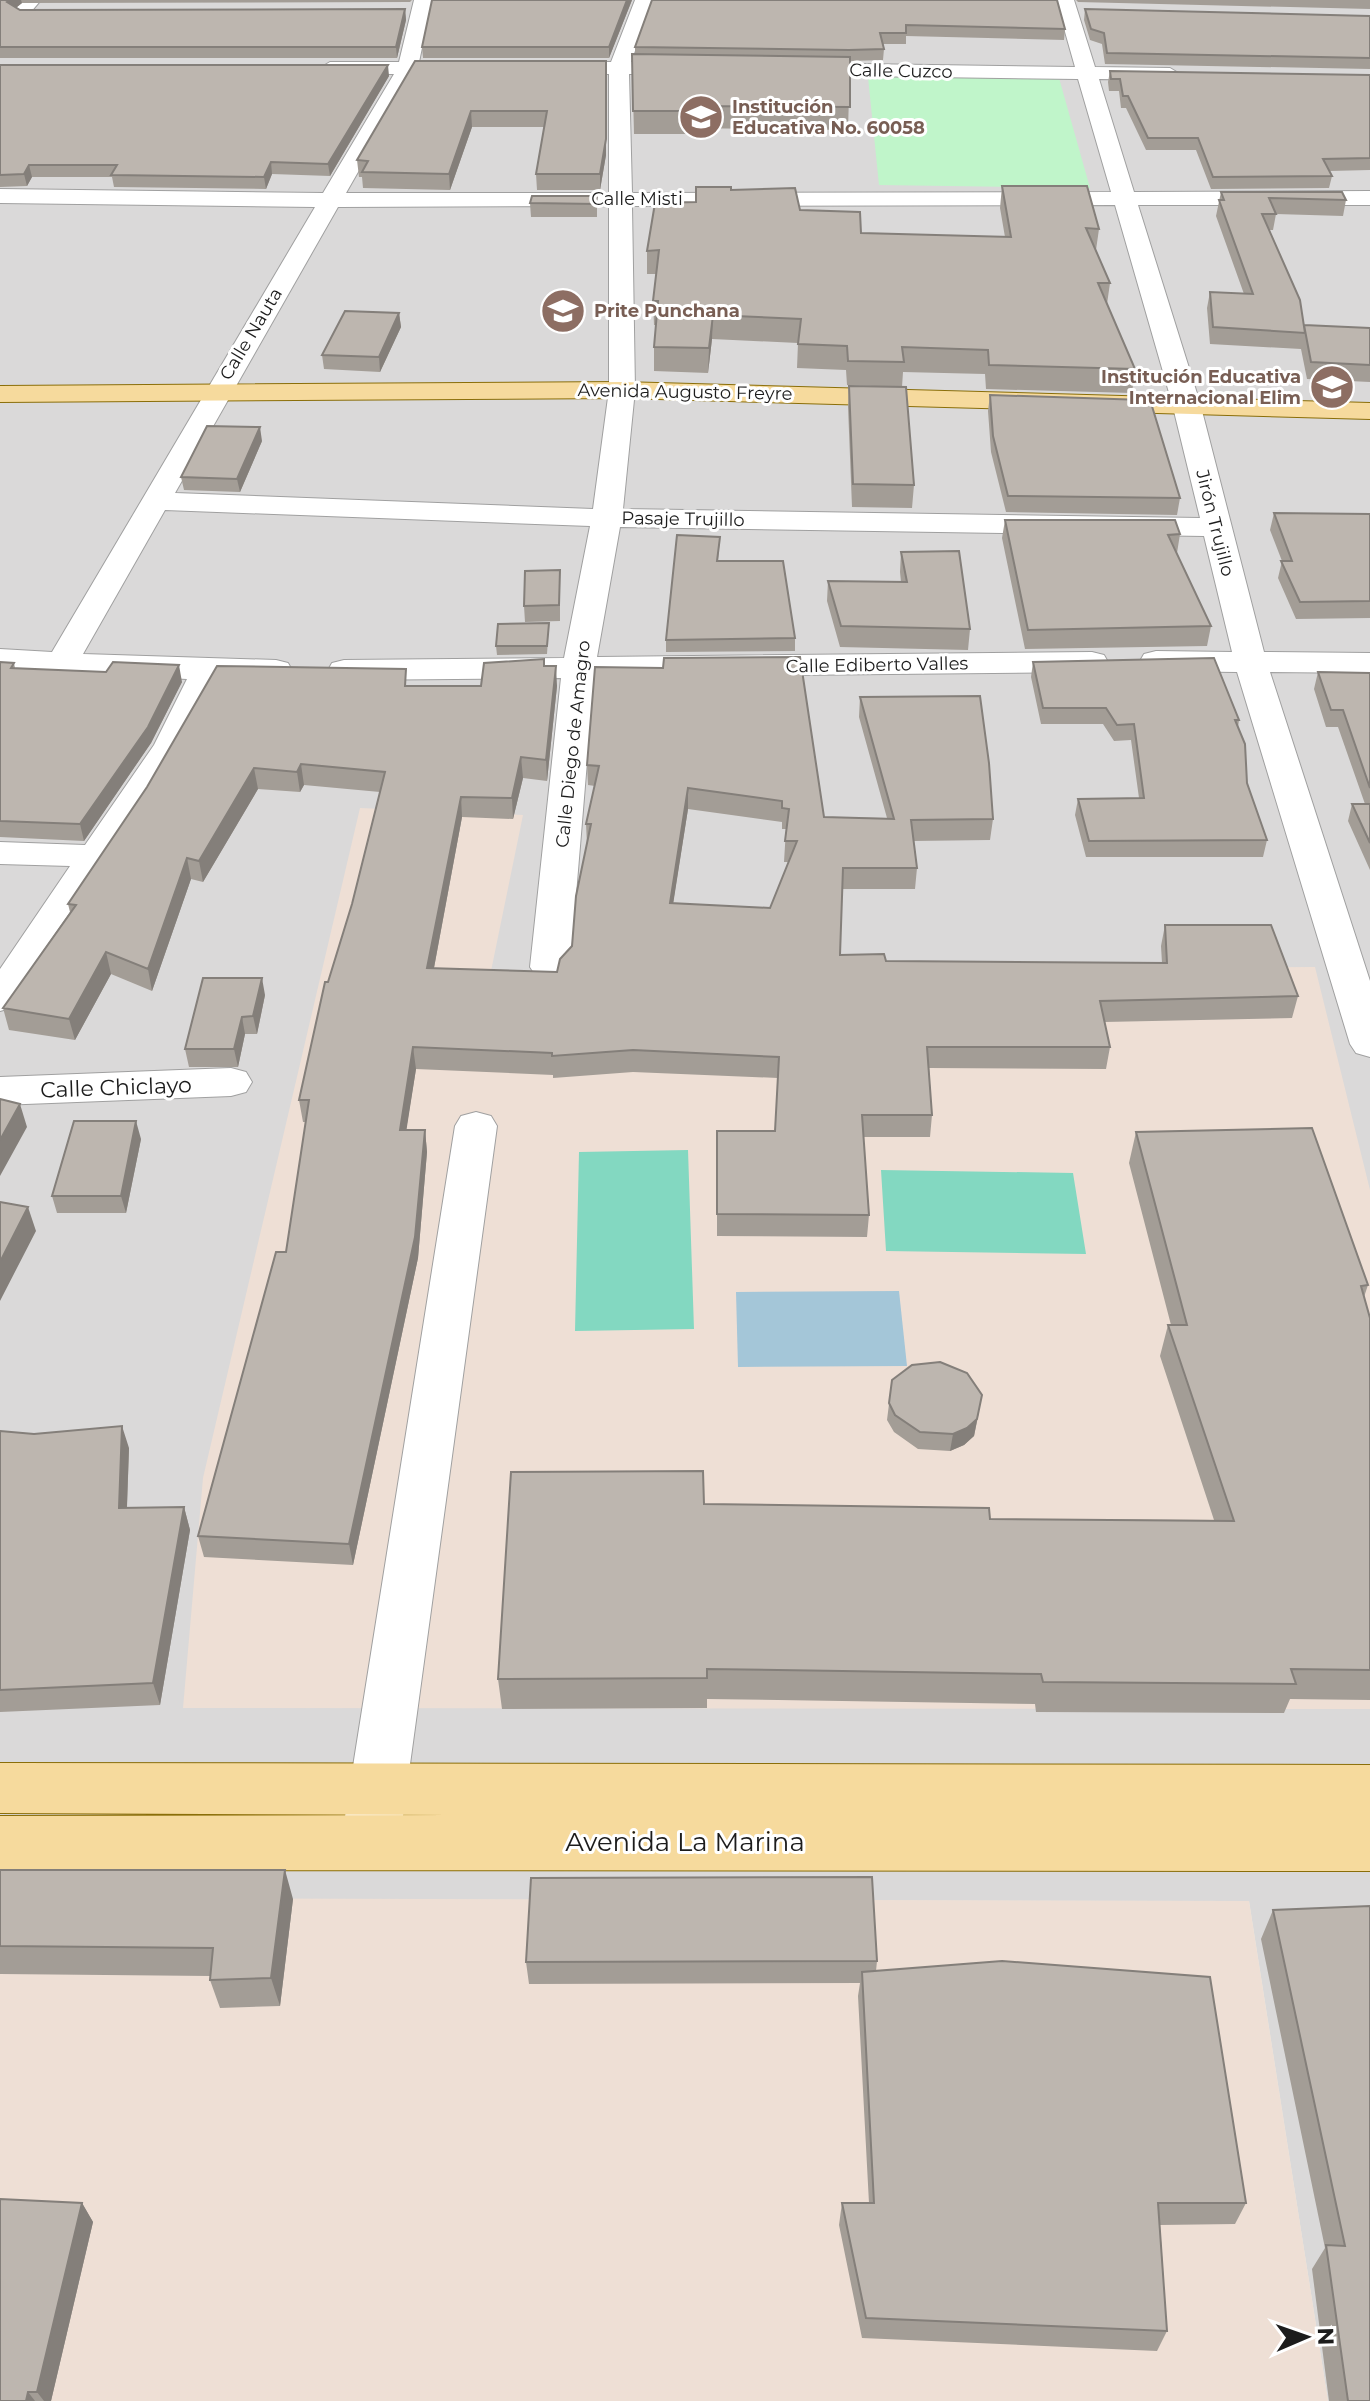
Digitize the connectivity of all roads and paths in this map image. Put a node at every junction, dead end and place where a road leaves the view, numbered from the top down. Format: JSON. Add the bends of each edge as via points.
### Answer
{"nodes":[{"id":1,"x":644,"y":0,"type":"edge"},
{"id":2,"x":26,"y":7,"type":"edge"},
{"id":3,"x":417,"y":7,"type":"edge"},
{"id":4,"x":0,"y":8,"type":"edge"},
{"id":5,"x":1073,"y":8,"type":"edge"},
{"id":6,"x":53,"y":12,"type":"edge"},
{"id":7,"x":0,"y":36,"type":"edge"},
{"id":8,"x":619,"y":67,"type":"junction"},
{"id":9,"x":313,"y":68,"type":"edge"},
{"id":10,"x":498,"y":68,"type":"edge"},
{"id":11,"x":528,"y":68,"type":"edge"},
{"id":12,"x":713,"y":68,"type":"edge"},
{"id":13,"x":407,"y":69,"type":"junction"},
{"id":14,"x":776,"y":69,"type":"edge"},
{"id":15,"x":1088,"y":73,"type":"junction"},
{"id":16,"x":1198,"y":75,"type":"edge"},
{"id":17,"x":0,"y":196,"type":"edge"},
{"id":18,"x":1123,"y":196,"type":"junction"},
{"id":19,"x":1370,"y":198,"type":"edge"},
{"id":20,"x":623,"y":199,"type":"junction"},
{"id":21,"x":332,"y":200,"type":"junction"},
{"id":22,"x":622,"y":390,"type":"junction"},
{"id":23,"x":216,"y":392,"type":"junction"},
{"id":24,"x":0,"y":394,"type":"edge"},
{"id":25,"x":1186,"y":403,"type":"junction"},
{"id":26,"x":1370,"y":411,"type":"edge"},
{"id":27,"x":153,"y":501,"type":"junction"},
{"id":28,"x":607,"y":518,"type":"junction"},
{"id":29,"x":1215,"y":527,"type":"junction"},
{"id":30,"x":0,"y":659,"type":"edge"},
{"id":31,"x":1250,"y":660,"type":"junction"},
{"id":32,"x":62,"y":662,"type":"junction"},
{"id":33,"x":1370,"y":663,"type":"edge"},
{"id":34,"x":578,"y":669,"type":"junction"},
{"id":35,"x":208,"y":670,"type":"junction"},
{"id":36,"x":0,"y":853,"type":"edge"},
{"id":37,"x":98,"y":856,"type":"junction"},
{"id":38,"x":550,"y":967,"type":"dead end"},
{"id":39,"x":0,"y":998,"type":"edge"},
{"id":40,"x":1370,"y":1044,"type":"edge"},
{"id":41,"x":231,"y":1082,"type":"dead end"},
{"id":42,"x":0,"y":1091,"type":"edge"},
{"id":43,"x":476,"y":1126,"type":"dead end"},
{"id":44,"x":0,"y":1788,"type":"edge"},
{"id":45,"x":1370,"y":1791,"type":"edge"},
{"id":46,"x":374,"y":1815,"type":"junction"},
{"id":47,"x":0,"y":1843,"type":"edge"},
{"id":48,"x":1370,"y":1844,"type":"edge"}],
"edges":[{"from":1,"to":8,"type":"street","name":"Calle Diego de Amagro"},
{"from":2,"to":4,"type":"street"},
{"from":2,"to":6,"type":"street"},
{"from":2,"to":7,"type":"street"},
{"from":3,"to":13,"type":"street","name":"Calle Nauta"},
{"from":5,"to":15,"type":"street","name":"Jirón Trujillo"},
{"from":8,"to":11,"type":"street"},
{"from":8,"to":12,"type":"street"},
{"from":8,"to":20,"type":"street","name":"Calle Diego de Amagro"},
{"from":9,"to":13,"type":"street"},
{"from":10,"to":13,"type":"street"},
{"from":13,"to":21,"type":"street","name":"Calle Nauta"},
{"from":14,"to":15,"type":"street","name":"Calle Cuzco"},
{"from":15,"to":16,"type":"street","name":"Calle Cuzco"},
{"from":15,"to":18,"type":"street","name":"Jirón Trujillo"},
{"from":17,"to":21,"type":"street","name":"Calle Misti"},
{"from":18,"to":19,"type":"street","name":"Calle Misti"},
{"from":18,"to":20,"type":"street","name":"Calle Misti"},
{"from":18,"to":25,"type":"street","name":"Jirón Trujillo"},
{"from":20,"to":21,"type":"street","name":"Calle Misti"},
{"from":20,"to":22,"type":"street","name":"Calle Diego de Amagro"},
{"from":21,"to":23,"type":"street","name":"Calle Nauta"},
{"from":22,"to":23,"type":"main road","name":"Avenida Augusto Freyre"},
{"from":22,"to":25,"type":"main road","name":"Avenida Augusto Freyre"},
{"from":22,"to":28,"type":"street","name":"Calle Diego de Amagro"},
{"from":23,"to":24,"type":"main road","name":"Avenida Augusto Freyre"},
{"from":23,"to":27,"type":"street","name":"Calle Nauta"},
{"from":25,"to":26,"type":"main road","name":"Avenida Augusto Freyre"},
{"from":25,"to":29,"type":"street","name":"Jirón Trujillo"},
{"from":27,"to":28,"type":"street","name":"Pasaje Trujillo"},
{"from":27,"to":32,"type":"street","name":"Calle Nauta"},
{"from":28,"to":29,"type":"street","name":"Pasaje Trujillo"},
{"from":28,"to":34,"type":"street","name":"Calle Diego de Amagro"},
{"from":29,"to":31,"type":"street","name":"Jirón Trujillo"},
{"from":30,"to":32,"type":"street","name":"Calle Ediberto Valles"},
{"from":31,"to":33,"type":"street","name":"Calle Ediberto Valles"},
{"from":31,"to":34,"type":"street","name":"Calle Ediberto Valles"},
{"from":31,"to":40,"type":"street","name":"Jirón Trujillo"},
{"from":32,"to":35,"type":"street","name":"Calle Ediberto Valles"},
{"from":34,"to":35,"type":"street","name":"Calle Ediberto Valles"},
{"from":34,"to":38,"type":"street","name":"Calle Diego de Amagro"},
{"from":35,"to":37,"type":"street","via":[[171,745]]},
{"from":36,"to":37,"type":"street"},
{"from":37,"to":39,"type":"street"},
{"from":41,"to":42,"type":"street","name":"Calle Chiclayo"},
{"from":43,"to":46,"type":"street"},
{"from":44,"to":46,"type":"main road","name":"Avenida La Marina"},
{"from":45,"to":46,"type":"main road","name":"Avenida La Marina"},
{"from":46,"to":47,"type":"main road","name":"Avenida La Marina"},
{"from":46,"to":48,"type":"main road","name":"Avenida La Marina"}]}
